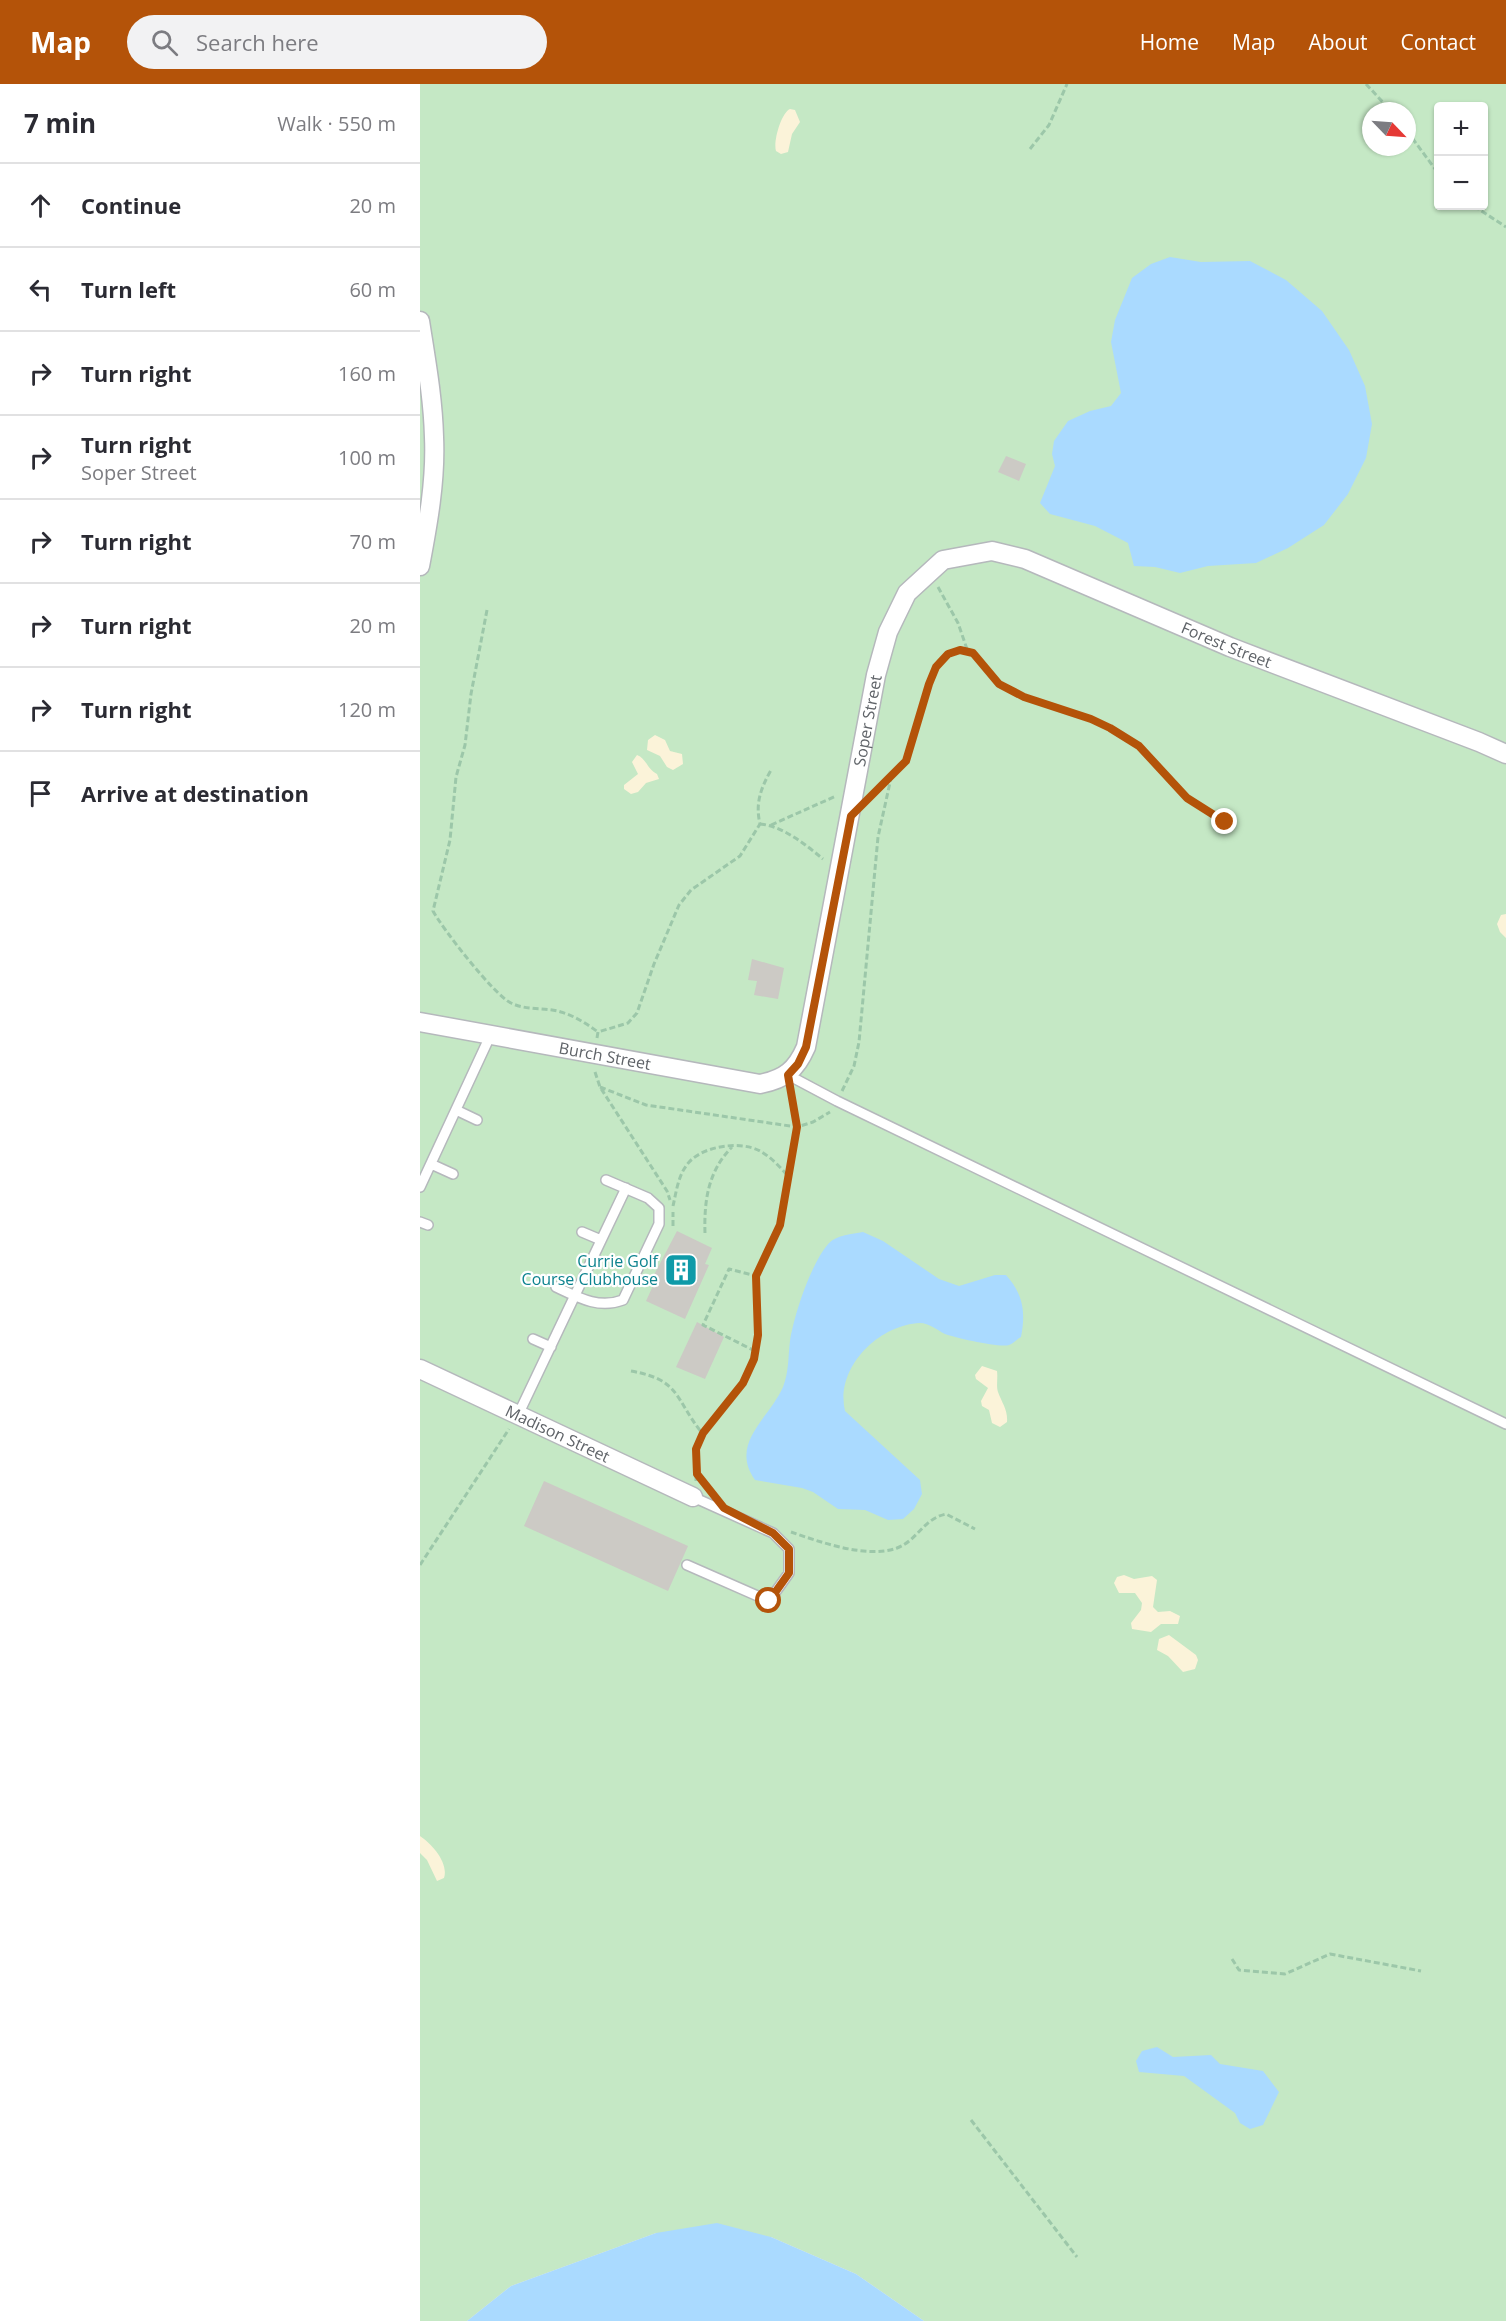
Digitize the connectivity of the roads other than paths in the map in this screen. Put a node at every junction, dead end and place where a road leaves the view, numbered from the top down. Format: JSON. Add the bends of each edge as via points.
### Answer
{"nodes":[{"id":1,"x":420,"y":321,"type":"edge"},
{"id":2,"x":425,"y":386,"type":"edge"},
{"id":3,"x":943,"y":560,"type":"joint"},
{"id":4,"x":420,"y":566,"type":"edge"},
{"id":5,"x":1506,"y":754,"type":"edge"},
{"id":6,"x":420,"y":1022,"type":"edge"},
{"id":7,"x":491,"y":1034,"type":"junction"},
{"id":8,"x":788,"y":1075,"type":"junction"},
{"id":9,"x":456,"y":1110,"type":"junction"},
{"id":10,"x":477,"y":1120,"type":"dead end"},
{"id":11,"x":430,"y":1164,"type":"junction"},
{"id":12,"x":453,"y":1174,"type":"dead end"},
{"id":13,"x":606,"y":1180,"type":"dead end"},
{"id":14,"x":420,"y":1187,"type":"edge"},
{"id":15,"x":626,"y":1188,"type":"junction"},
{"id":16,"x":582,"y":1232,"type":"dead end"},
{"id":17,"x":601,"y":1240,"type":"junction"},
{"id":18,"x":556,"y":1287,"type":"dead end"},
{"id":19,"x":575,"y":1296,"type":"junction"},
{"id":20,"x":532,"y":1339,"type":"dead end"},
{"id":21,"x":551,"y":1347,"type":"junction"},
{"id":22,"x":420,"y":1370,"type":"edge"},
{"id":23,"x":519,"y":1415,"type":"junction"},
{"id":24,"x":1506,"y":1424,"type":"edge"},
{"id":25,"x":698,"y":1489,"type":"joint"},
{"id":26,"x":687,"y":1565,"type":"dead end"}],
"edges":[{"from":1,"to":2,"type":"street"},
{"from":2,"to":4,"type":"street","via":[[434,439],[433,481]]},
{"from":3,"to":5,"type":"street","name":"Forest Street","via":[[992,551],[1025,559],[1230,647]]},
{"from":3,"to":8,"type":"street","name":"Soper Street","via":[[907,593],[888,632],[876,675],[806,1047]]},
{"from":6,"to":7,"type":"street","name":"Burch Street"},
{"from":7,"to":8,"type":"street","name":"Burch Street","via":[[760,1083]]},
{"from":7,"to":9,"type":"lane"},
{"from":8,"to":24,"type":"lane"},
{"from":9,"to":10,"type":"lane"},
{"from":9,"to":11,"type":"lane"},
{"from":11,"to":12,"type":"lane"},
{"from":11,"to":14,"type":"lane"},
{"from":13,"to":15,"type":"lane"},
{"from":15,"to":17,"type":"lane"},
{"from":15,"to":19,"type":"lane","via":[[659,1208],[659,1224],[623,1300],[610,1305]]},
{"from":16,"to":17,"type":"lane"},
{"from":17,"to":19,"type":"lane"},
{"from":18,"to":19,"type":"lane"},
{"from":19,"to":21,"type":"lane"},
{"from":20,"to":21,"type":"lane"},
{"from":21,"to":23,"type":"lane"},
{"from":22,"to":23,"type":"street","name":"Madison Street"},
{"from":23,"to":25,"type":"street","name":"Madison Street"},
{"from":25,"to":26,"type":"lane","via":[[773,1533],[789,1549],[789,1573],[769,1601]]}]}
